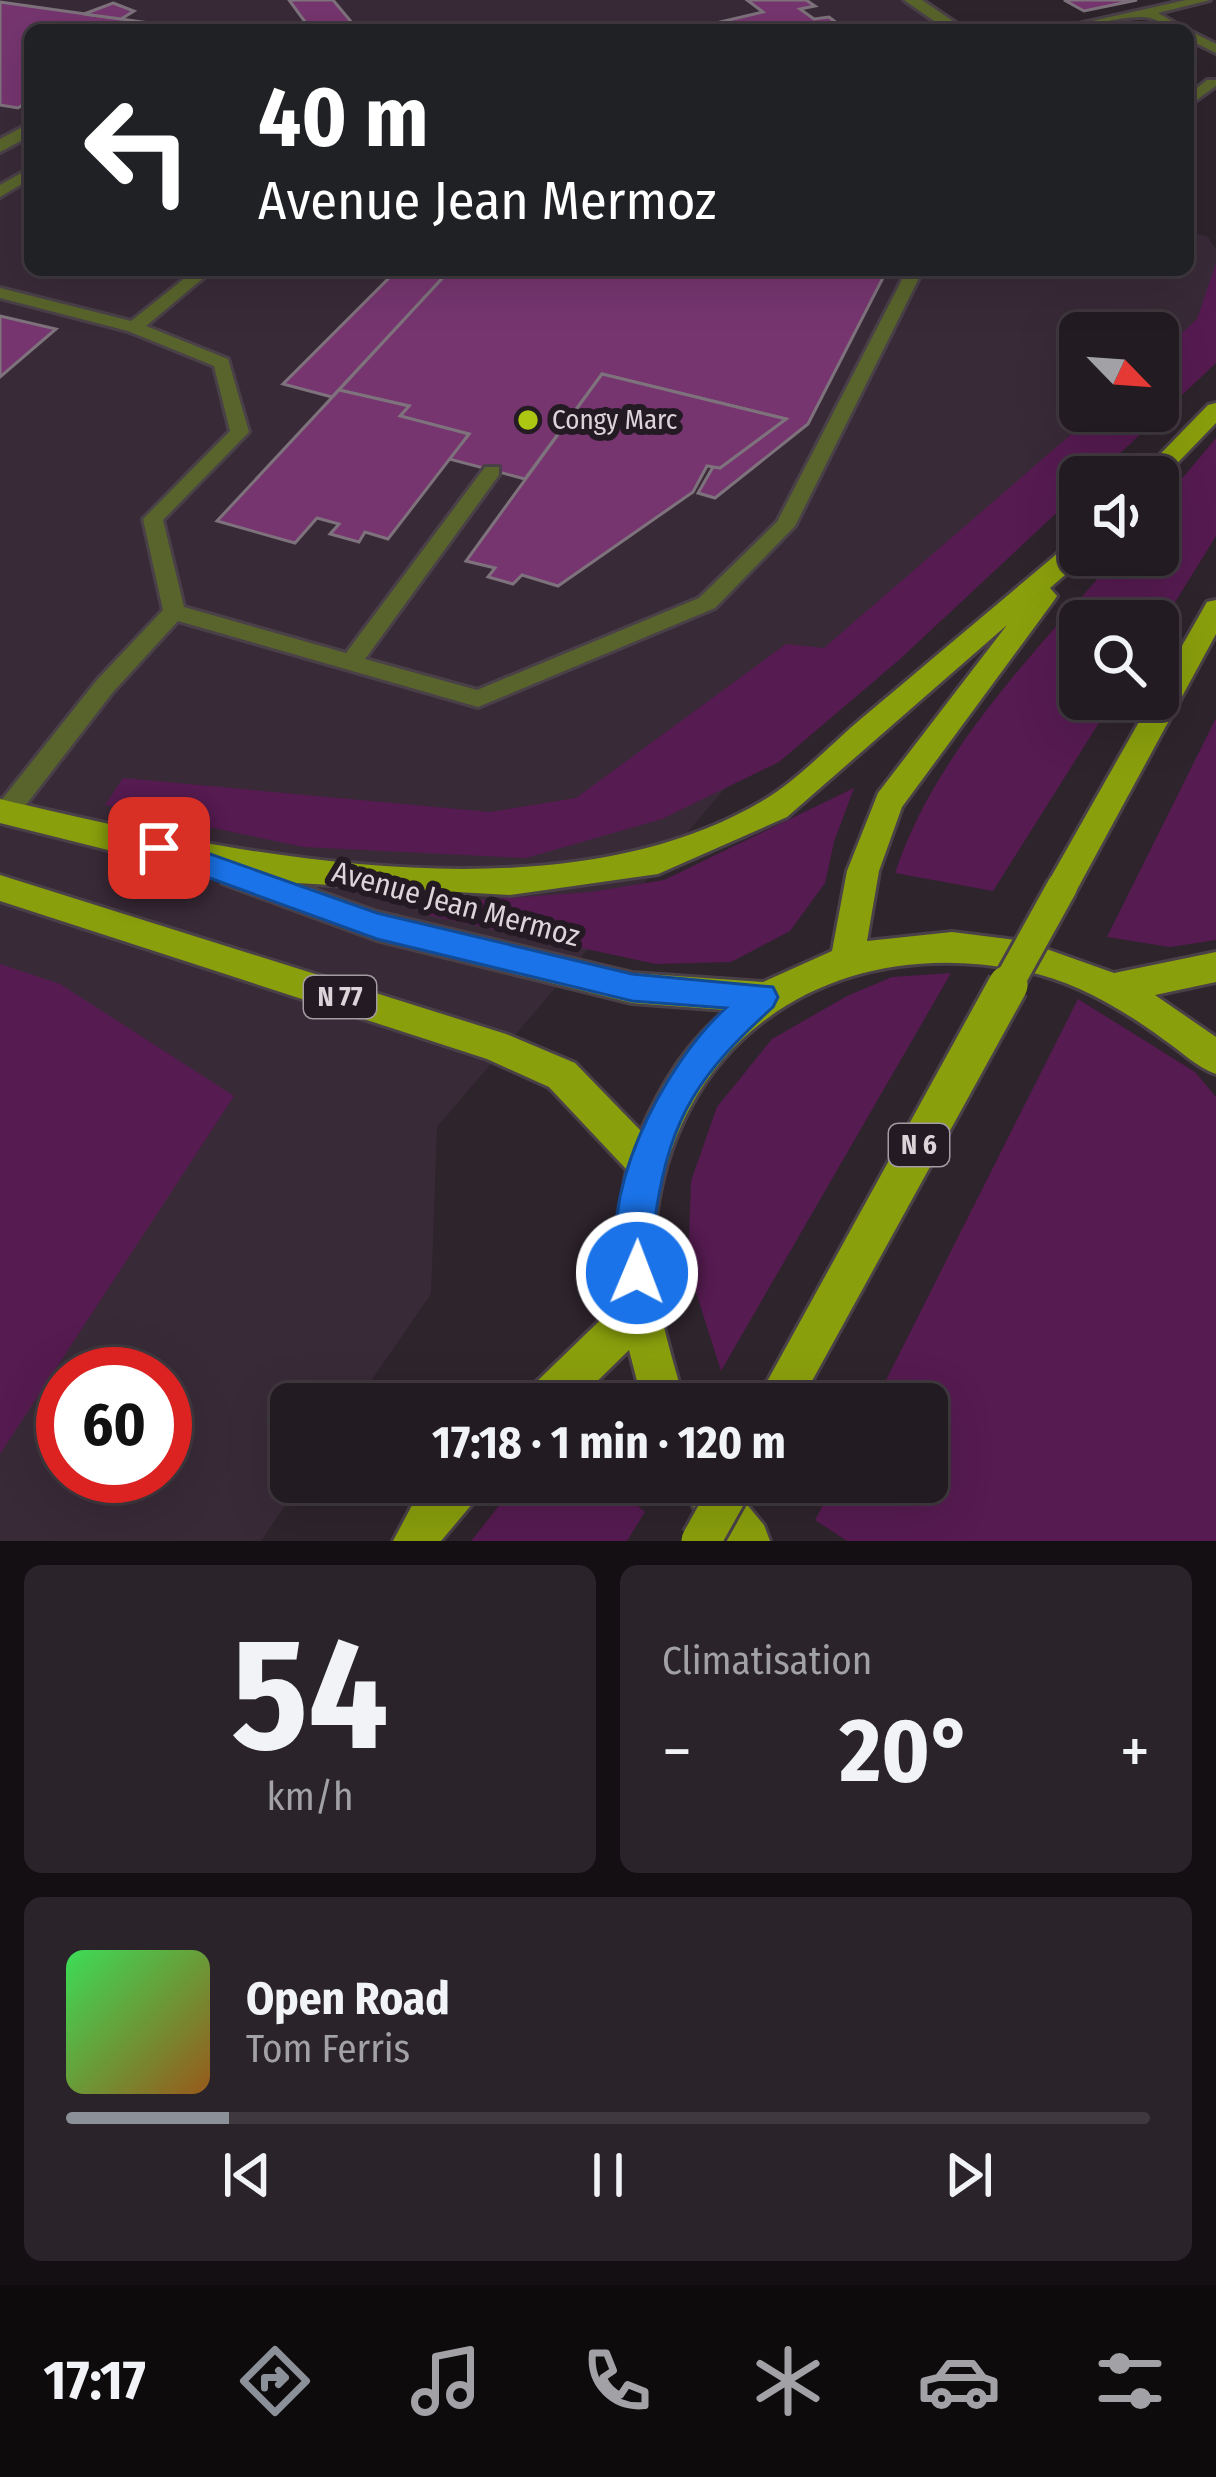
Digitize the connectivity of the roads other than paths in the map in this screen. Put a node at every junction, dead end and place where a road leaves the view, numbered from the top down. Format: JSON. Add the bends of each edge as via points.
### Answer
{"nodes":[{"id":1,"x":911,"y":0,"type":"edge"},
{"id":2,"x":1204,"y":0,"type":"edge"},
{"id":3,"x":1147,"y":12,"type":"junction"},
{"id":4,"x":949,"y":24,"type":"edge"},
{"id":5,"x":1088,"y":24,"type":"edge"},
{"id":6,"x":1169,"y":24,"type":"edge"},
{"id":7,"x":1212,"y":82,"type":"dead end"},
{"id":8,"x":1194,"y":97,"type":"edge"},
{"id":9,"x":198,"y":276,"type":"edge"},
{"id":10,"x":912,"y":276,"type":"edge"},
{"id":11,"x":0,"y":293,"type":"edge"},
{"id":12,"x":134,"y":327,"type":"junction"},
{"id":13,"x":1216,"y":410,"type":"edge"},
{"id":14,"x":1171,"y":456,"type":"edge"},
{"id":15,"x":492,"y":471,"type":"dead end"},
{"id":16,"x":1059,"y":566,"type":"edge"},
{"id":17,"x":1059,"y":576,"type":"edge"},
{"id":18,"x":1216,"y":609,"type":"edge"},
{"id":19,"x":174,"y":612,"type":"junction"},
{"id":20,"x":351,"y":662,"type":"junction"},
{"id":21,"x":2,"y":814,"type":"edge"},
{"id":22,"x":159,"y":848,"type":"junction"},
{"id":23,"x":0,"y":888,"type":"edge"},
{"id":24,"x":848,"y":957,"type":"junction"},
{"id":25,"x":1216,"y":967,"type":"edge"},
{"id":26,"x":1114,"y":988,"type":"junction"},
{"id":27,"x":762,"y":997,"type":"junction"},
{"id":28,"x":1216,"y":1058,"type":"edge"},
{"id":29,"x":646,"y":1163,"type":"junction"},
{"id":30,"x":639,"y":1311,"type":"junction"},
{"id":31,"x":565,"y":1383,"type":"edge"},
{"id":32,"x":658,"y":1383,"type":"edge"},
{"id":33,"x":789,"y":1383,"type":"edge"},
{"id":34,"x":442,"y":1503,"type":"edge"},
{"id":35,"x":715,"y":1503,"type":"edge"},
{"id":36,"x":722,"y":1503,"type":"edge"},
{"id":37,"x":415,"y":1541,"type":"edge"},
{"id":38,"x":701,"y":1541,"type":"edge"},
{"id":39,"x":748,"y":1541,"type":"edge"}],
"edges":[{"from":1,"to":4,"type":"street"},
{"from":2,"to":3,"type":"lane"},
{"from":3,"to":5,"type":"lane"},
{"from":3,"to":6,"type":"lane"},
{"from":7,"to":8,"type":"lane"},
{"from":9,"to":12,"type":"lane"},
{"from":10,"to":20,"type":"lane","via":[[785,526],[707,603],[478,699]]},
{"from":11,"to":12,"type":"lane"},
{"from":12,"to":19,"type":"lane","via":[[222,363],[240,431],[153,519]]},
{"from":13,"to":14,"type":"main road"},
{"from":15,"to":20,"type":"lane"},
{"from":16,"to":22,"type":"main road","via":[[776,808],[647,865],[510,882],[323,874]]},
{"from":17,"to":24,"type":"main road","via":[[889,802],[863,871]]},
{"from":18,"to":33,"type":"main road","number":"N 6","bridge":true},
{"from":19,"to":20,"type":"lane"},
{"from":19,"to":21,"type":"lane"},
{"from":21,"to":22,"type":"main road","name":"Avenue Jean Mermoz"},
{"from":22,"to":27,"type":"main road","name":"Avenue Jean Mermoz","via":[[377,926],[632,988]]},
{"from":23,"to":29,"type":"main road","number":"N 77","via":[[512,1053],[562,1075]]},
{"from":24,"to":26,"type":"main road","via":[[934,946],[1024,956]]},
{"from":24,"to":27,"type":"main road"},
{"from":25,"to":26,"type":"main road"},
{"from":26,"to":28,"type":"main road"},
{"from":27,"to":29,"type":"main road","via":[[712,1041],[673,1096]]},
{"from":29,"to":30,"type":"main road","via":[[634,1234]]},
{"from":30,"to":31,"type":"main road"},
{"from":30,"to":32,"type":"main road"},
{"from":34,"to":37,"type":"main road"},
{"from":35,"to":39,"type":"main road"},
{"from":36,"to":38,"type":"main road","bridge":true}]}
